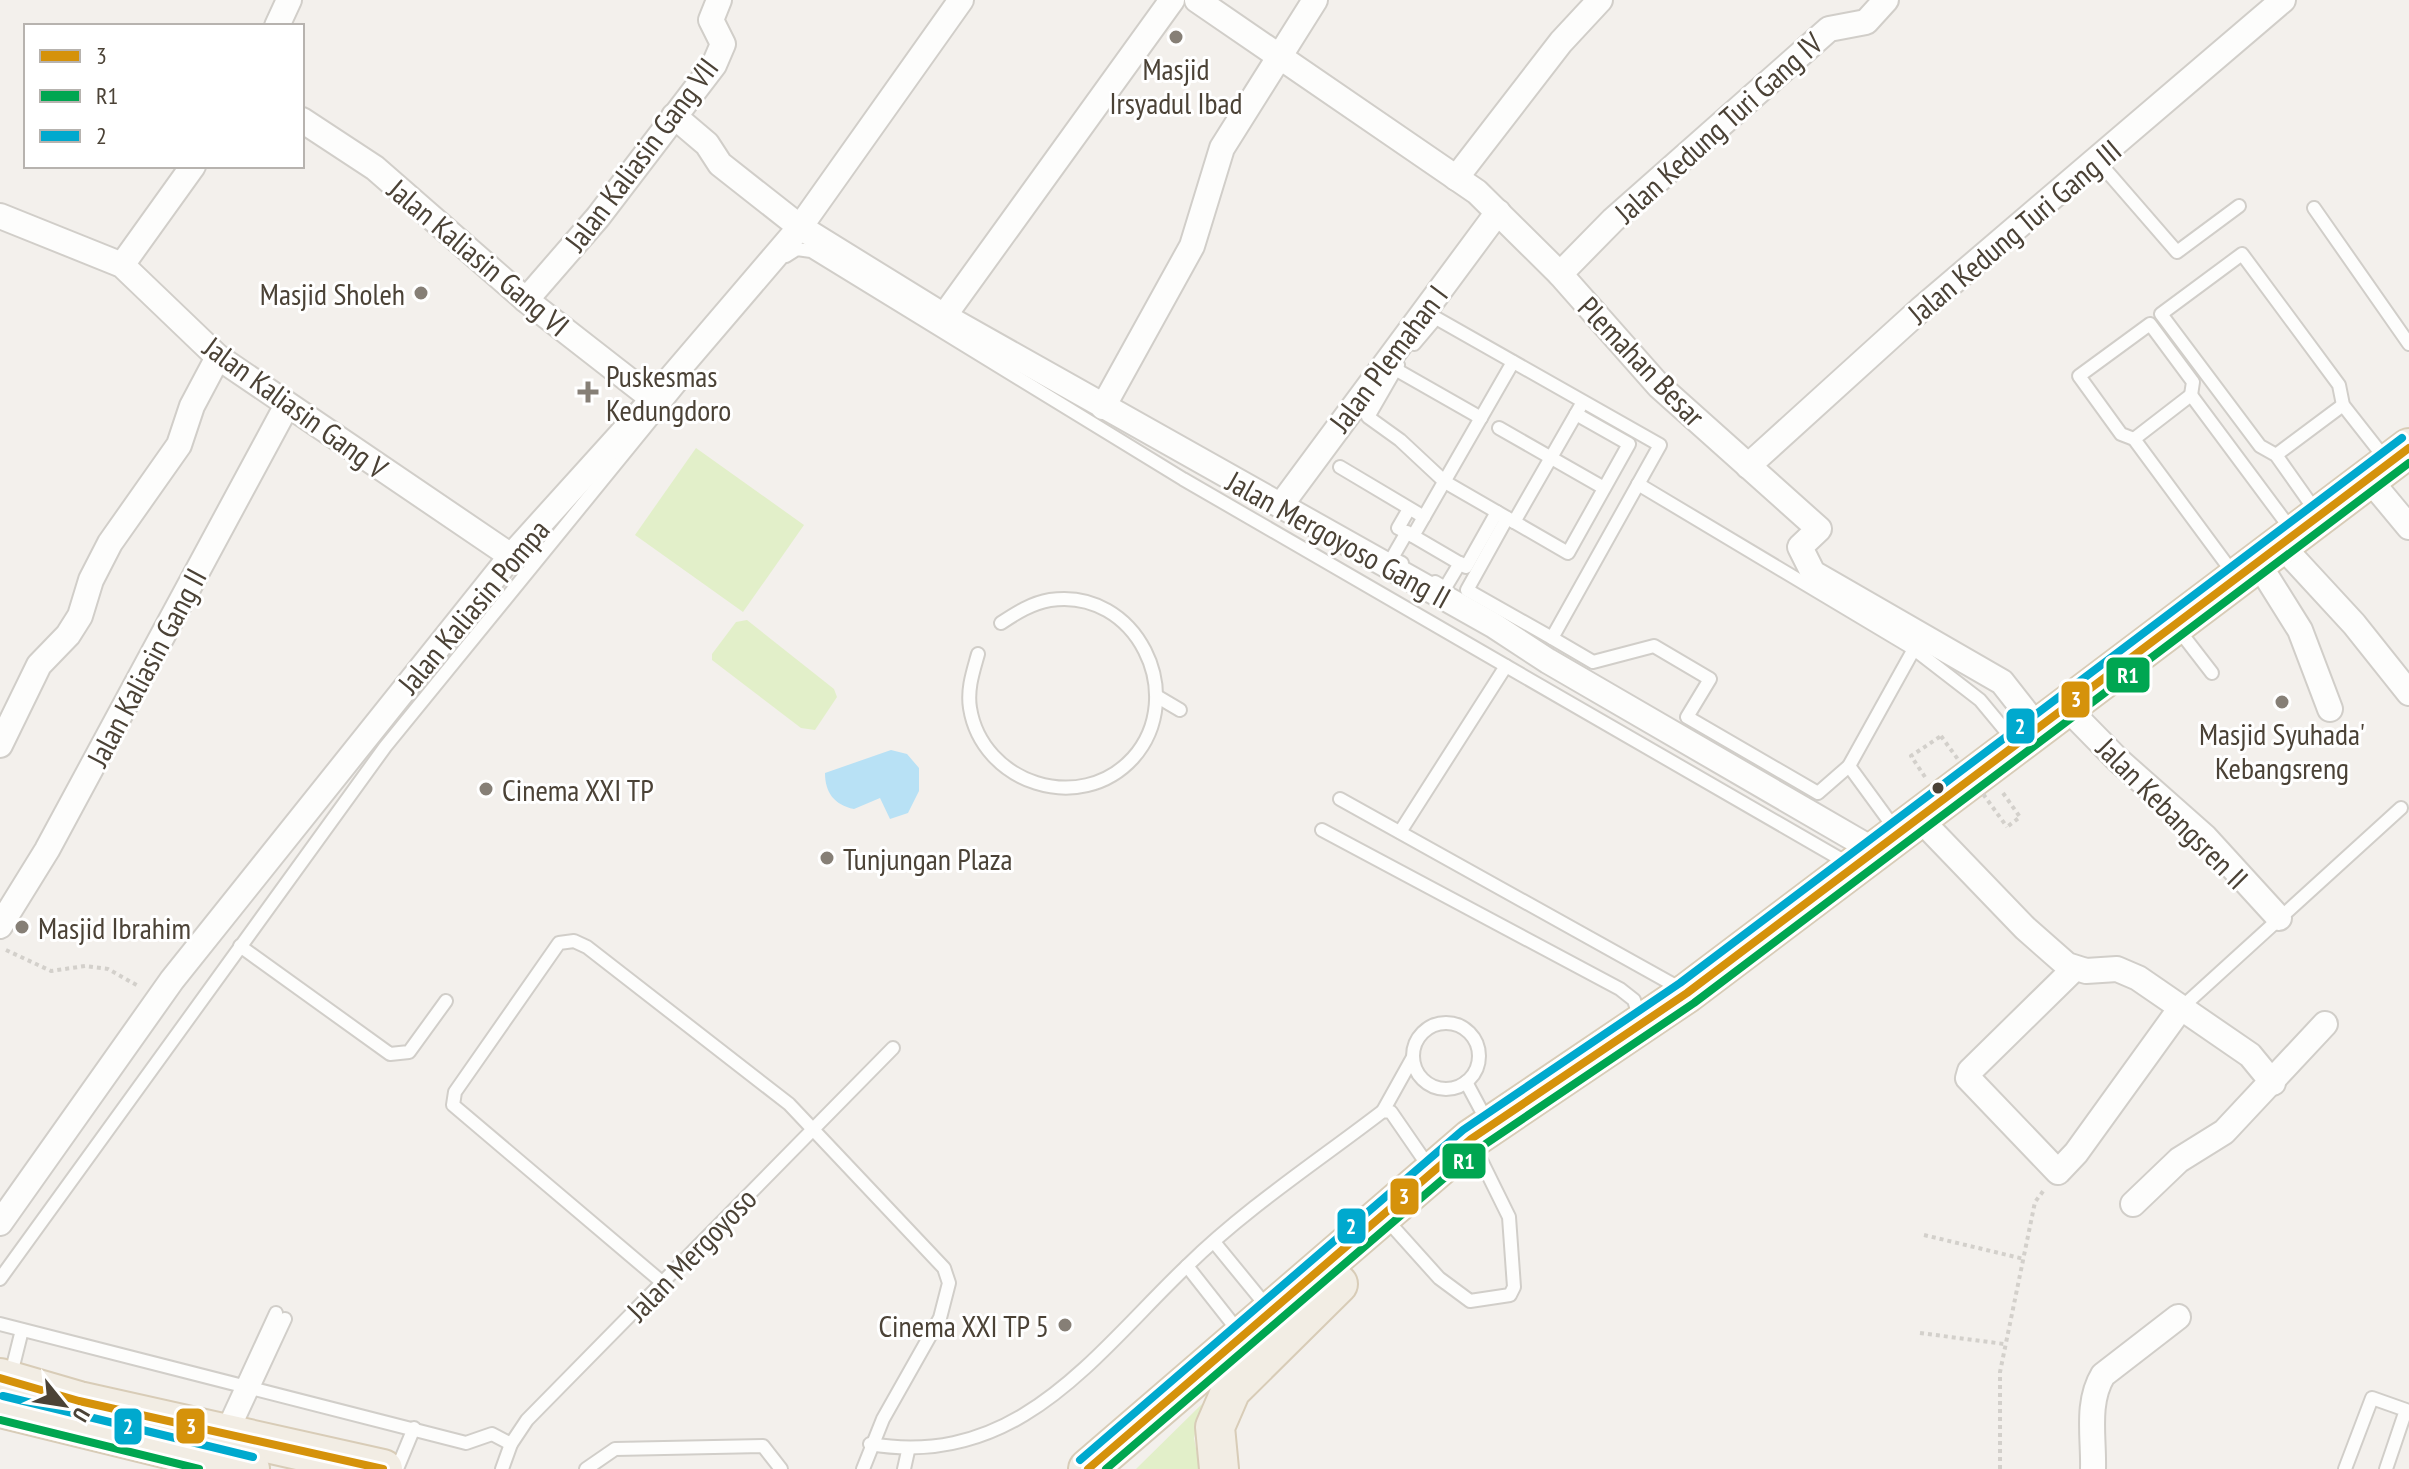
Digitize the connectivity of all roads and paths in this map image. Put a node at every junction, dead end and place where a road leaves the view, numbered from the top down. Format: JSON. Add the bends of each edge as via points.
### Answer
{"nodes":[{"id":1,"x":289,"y":0,"type":"edge"},
{"id":2,"x":719,"y":0,"type":"edge"},
{"id":3,"x":961,"y":0,"type":"edge"},
{"id":4,"x":1172,"y":0,"type":"edge"},
{"id":5,"x":1197,"y":0,"type":"edge"},
{"id":6,"x":1315,"y":0,"type":"edge"},
{"id":7,"x":1600,"y":0,"type":"edge"},
{"id":8,"x":1886,"y":0,"type":"edge"},
{"id":9,"x":2283,"y":0,"type":"edge"},
{"id":10,"x":278,"y":24,"type":"edge"},
{"id":11,"x":1279,"y":59,"type":"junction"},
{"id":12,"x":674,"y":116,"type":"junction"},
{"id":13,"x":304,"y":121,"type":"edge"},
{"id":14,"x":2098,"y":161,"type":"junction"},
{"id":15,"x":192,"y":168,"type":"edge"},
{"id":16,"x":1456,"y":178,"type":"junction"},
{"id":17,"x":2239,"y":206,"type":"dead end"},
{"id":18,"x":2314,"y":208,"type":"dead end"},
{"id":19,"x":1498,"y":212,"type":"junction"},
{"id":20,"x":0,"y":216,"type":"edge"},
{"id":21,"x":800,"y":227,"type":"junction"},
{"id":22,"x":122,"y":265,"type":"junction"},
{"id":23,"x":1560,"y":274,"type":"junction"},
{"id":24,"x":526,"y":300,"type":"junction"},
{"id":25,"x":944,"y":316,"type":"junction"},
{"id":26,"x":2409,"y":344,"type":"edge"},
{"id":27,"x":218,"y":357,"type":"junction"},
{"id":28,"x":1513,"y":362,"type":"junction"},
{"id":29,"x":1395,"y":369,"type":"junction"},
{"id":30,"x":2191,"y":395,"type":"junction"},
{"id":31,"x":653,"y":399,"type":"junction"},
{"id":32,"x":1583,"y":402,"type":"junction"},
{"id":33,"x":287,"y":405,"type":"junction"},
{"id":34,"x":2343,"y":405,"type":"junction"},
{"id":35,"x":1103,"y":407,"type":"junction"},
{"id":36,"x":1576,"y":414,"type":"junction"},
{"id":37,"x":1481,"y":418,"type":"junction"},
{"id":38,"x":1499,"y":428,"type":"dead end"},
{"id":39,"x":2134,"y":439,"type":"junction"},
{"id":40,"x":2276,"y":455,"type":"junction"},
{"id":41,"x":1551,"y":458,"type":"junction"},
{"id":42,"x":2389,"y":464,"type":"edge"},
{"id":43,"x":1748,"y":466,"type":"junction"},
{"id":44,"x":1340,"y":467,"type":"dead end"},
{"id":45,"x":1188,"y":468,"type":"junction"},
{"id":46,"x":1445,"y":482,"type":"junction"},
{"id":47,"x":1638,"y":484,"type":"junction"},
{"id":48,"x":1604,"y":488,"type":"junction"},
{"id":49,"x":1281,"y":505,"type":"junction"},
{"id":50,"x":1409,"y":509,"type":"junction"},
{"id":51,"x":1424,"y":517,"type":"junction"},
{"id":52,"x":1506,"y":518,"type":"junction"},
{"id":53,"x":2409,"y":527,"type":"edge"},
{"id":54,"x":1410,"y":534,"type":"junction"},
{"id":55,"x":2278,"y":547,"type":"junction"},
{"id":56,"x":511,"y":556,"type":"junction"},
{"id":57,"x":1460,"y":563,"type":"junction"},
{"id":58,"x":1001,"y":623,"type":"dead end"},
{"id":59,"x":2175,"y":625,"type":"junction"},
{"id":60,"x":1552,"y":638,"type":"junction"},
{"id":61,"x":1914,"y":649,"type":"junction"},
{"id":62,"x":978,"y":654,"type":"dead end"},
{"id":63,"x":1506,"y":666,"type":"junction"},
{"id":64,"x":2212,"y":673,"type":"dead end"},
{"id":65,"x":2409,"y":693,"type":"edge"},
{"id":66,"x":1158,"y":697,"type":"junction"},
{"id":67,"x":2330,"y":709,"type":"dead end"},
{"id":68,"x":1180,"y":710,"type":"dead end"},
{"id":69,"x":2041,"y":727,"type":"junction"},
{"id":70,"x":1148,"y":736,"type":"junction"},
{"id":71,"x":1162,"y":744,"type":"dead end"},
{"id":72,"x":0,"y":745,"type":"edge"},
{"id":73,"x":1849,"y":766,"type":"junction"},
{"id":74,"x":1985,"y":769,"type":"junction"},
{"id":75,"x":1340,"y":799,"type":"dead end"},
{"id":76,"x":2401,"y":808,"type":"dead end"},
{"id":77,"x":1322,"y":830,"type":"dead end"},
{"id":78,"x":1400,"y":832,"type":"junction"},
{"id":79,"x":1898,"y":835,"type":"junction"},
{"id":80,"x":2279,"y":918,"type":"junction"},
{"id":81,"x":0,"y":926,"type":"edge"},
{"id":82,"x":240,"y":946,"type":"junction"},
{"id":83,"x":0,"y":947,"type":"edge"},
{"id":84,"x":2074,"y":969,"type":"junction"},
{"id":85,"x":1687,"y":993,"type":"junction"},
{"id":86,"x":159,"y":998,"type":"junction"},
{"id":87,"x":446,"y":1001,"type":"dead end"},
{"id":88,"x":2180,"y":1009,"type":"junction"},
{"id":89,"x":2325,"y":1024,"type":"dead end"},
{"id":90,"x":1637,"y":1027,"type":"junction"},
{"id":91,"x":893,"y":1048,"type":"dead end"},
{"id":92,"x":1412,"y":1059,"type":"junction"},
{"id":93,"x":1466,"y":1082,"type":"junction"},
{"id":94,"x":2273,"y":1083,"type":"junction"},
{"id":95,"x":1383,"y":1111,"type":"junction"},
{"id":96,"x":815,"y":1128,"type":"junction"},
{"id":97,"x":1480,"y":1133,"type":"junction"},
{"id":98,"x":2058,"y":1172,"type":"junction"},
{"id":99,"x":1434,"y":1174,"type":"junction"},
{"id":100,"x":2133,"y":1204,"type":"dead end"},
{"id":101,"x":1381,"y":1219,"type":"junction"},
{"id":102,"x":0,"y":1223,"type":"edge"},
{"id":103,"x":1924,"y":1235,"type":"dead end"},
{"id":104,"x":1214,"y":1242,"type":"junction"},
{"id":105,"x":2024,"y":1259,"type":"junction"},
{"id":106,"x":1187,"y":1266,"type":"junction"},
{"id":107,"x":0,"y":1279,"type":"edge"},
{"id":108,"x":663,"y":1283,"type":"junction"},
{"id":109,"x":1270,"y":1310,"type":"junction"},
{"id":110,"x":280,"y":1316,"type":"dead end"},
{"id":111,"x":2178,"y":1317,"type":"dead end"},
{"id":112,"x":0,"y":1324,"type":"edge"},
{"id":113,"x":22,"y":1330,"type":"junction"},
{"id":114,"x":1920,"y":1333,"type":"dead end"},
{"id":115,"x":1241,"y":1335,"type":"junction"},
{"id":116,"x":2004,"y":1344,"type":"junction"},
{"id":117,"x":3,"y":1389,"type":"edge"},
{"id":118,"x":245,"y":1389,"type":"junction"},
{"id":119,"x":414,"y":1428,"type":"junction"},
{"id":120,"x":511,"y":1444,"type":"junction"},
{"id":121,"x":870,"y":1444,"type":"junction"},
{"id":122,"x":908,"y":1451,"type":"junction"},
{"id":123,"x":239,"y":1454,"type":"edge"},
{"id":124,"x":383,"y":1469,"type":"edge"},
{"id":125,"x":397,"y":1469,"type":"edge"},
{"id":126,"x":502,"y":1469,"type":"edge"},
{"id":127,"x":586,"y":1469,"type":"edge"},
{"id":128,"x":781,"y":1469,"type":"edge"},
{"id":129,"x":863,"y":1469,"type":"edge"},
{"id":130,"x":904,"y":1469,"type":"edge"},
{"id":131,"x":1088,"y":1469,"type":"edge"},
{"id":132,"x":1219,"y":1469,"type":"edge"},
{"id":133,"x":2000,"y":1469,"type":"edge"},
{"id":134,"x":2093,"y":1469,"type":"edge"},
{"id":135,"x":2345,"y":1469,"type":"edge"},
{"id":136,"x":2386,"y":1469,"type":"edge"}],
"edges":[{"from":1,"to":10,"type":"street"},
{"from":2,"to":12,"type":"street","name":"Jalan Kaliasin Gang VII","via":[[711,20],[723,44],[696,92]]},
{"from":3,"to":21,"type":"street","name":"Jalan Kaliasin Pompa"},
{"from":4,"to":25,"type":"street"},
{"from":5,"to":11,"type":"street","name":"Plemahan Besar"},
{"from":6,"to":11,"type":"street"},
{"from":7,"to":16,"type":"street"},
{"from":8,"to":23,"type":"street","name":"Jalan Kedung Turi Gang IV","via":[[1866,22],[1829,29],[1613,220]]},
{"from":9,"to":14,"type":"street","name":"Jalan Kedung Turi Gang III"},
{"from":11,"to":16,"type":"street","name":"Plemahan Besar"},
{"from":11,"to":35,"type":"street","via":[[1222,148],[1192,246]]},
{"from":12,"to":21,"type":"street","name":"Jalan Mergoyoso Gang II","via":[[707,144],[720,164]]},
{"from":12,"to":24,"type":"street","name":"Jalan Kaliasin Gang VII","via":[[598,217]]},
{"from":13,"to":24,"type":"street","name":"Jalan Kaliasin Gang VI","via":[[375,168]]},
{"from":14,"to":17,"type":"lane","via":[[2177,252]]},
{"from":14,"to":43,"type":"street","name":"Jalan Kedung Turi Gang III","via":[[1920,310]]},
{"from":15,"to":22,"type":"street"},
{"from":16,"to":19,"type":"street","name":"Plemahan Besar"},
{"from":18,"to":26,"type":"lane"},
{"from":19,"to":23,"type":"street","name":"Plemahan Besar"},
{"from":19,"to":49,"type":"street","name":"Jalan Plemahan I"},
{"from":20,"to":22,"type":"street","name":"Jalan Kaliasin Gang V"},
{"from":21,"to":25,"type":"street","name":"Jalan Mergoyoso Gang II"},
{"from":21,"to":31,"type":"street","name":"Jalan Kaliasin Pompa"},
{"from":22,"to":27,"type":"street","name":"Jalan Kaliasin Gang V"},
{"from":23,"to":43,"type":"street","name":"Plemahan Besar","via":[[1659,386]]},
{"from":24,"to":31,"type":"street","name":"Jalan Kaliasin Gang VI"},
{"from":25,"to":35,"type":"street","name":"Jalan Mergoyoso Gang II"},
{"from":27,"to":33,"type":"street","name":"Jalan Kaliasin Gang V"},
{"from":27,"to":72,"type":"street","via":[[196,396],[179,445],[110,543],[80,616],[39,665]]},
{"from":28,"to":29,"type":"lane","via":[[1436,318]]},
{"from":28,"to":32,"type":"lane"},
{"from":28,"to":37,"type":"lane"},
{"from":29,"to":37,"type":"lane"},
{"from":29,"to":46,"type":"lane","via":[[1368,417]]},
{"from":30,"to":39,"type":"lane"},
{"from":30,"to":39,"type":"lane","via":[[2193,382],[2150,324],[2079,376],[2121,434]]},
{"from":30,"to":55,"type":"lane"},
{"from":31,"to":56,"type":"street","name":"Jalan Kaliasin Pompa"},
{"from":32,"to":36,"type":"lane"},
{"from":32,"to":47,"type":"lane","via":[[1660,445]]},
{"from":33,"to":56,"type":"street","name":"Jalan Kaliasin Gang V"},
{"from":33,"to":81,"type":"street","name":"Jalan Kaliasin Gang II","via":[[47,850]]},
{"from":34,"to":40,"type":"lane"},
{"from":34,"to":40,"type":"lane","via":[[2339,385],[2242,254],[2161,314],[2260,446]]},
{"from":34,"to":42,"type":"lane"},
{"from":35,"to":45,"type":"street","name":"Jalan Mergoyoso Gang II"},
{"from":36,"to":41,"type":"lane"},
{"from":36,"to":48,"type":"lane","via":[[1629,444]]},
{"from":37,"to":46,"type":"lane"},
{"from":38,"to":41,"type":"lane"},
{"from":39,"to":55,"type":"lane"},
{"from":40,"to":55,"type":"lane"},
{"from":41,"to":48,"type":"lane"},
{"from":41,"to":52,"type":"lane"},
{"from":42,"to":53,"type":"street"},
{"from":42,"to":55,"type":"main road"},
{"from":43,"to":69,"type":"street","name":"Plemahan Besar","via":[[1819,529],[1800,547],[1813,573],[2002,682]]},
{"from":44,"to":50,"type":"lane"},
{"from":45,"to":49,"type":"street","name":"Jalan Mergoyoso Gang II"},
{"from":45,"to":63,"type":"lane"},
{"from":45,"to":82,"type":"lane","via":[[811,251],[789,252],[385,747]]},
{"from":46,"to":51,"type":"lane"},
{"from":46,"to":52,"type":"lane"},
{"from":47,"to":60,"type":"lane"},
{"from":47,"to":61,"type":"lane"},
{"from":48,"to":52,"type":"lane","via":[[1568,553]]},
{"from":49,"to":79,"type":"street","name":"Jalan Mergoyoso Gang II","via":[[1548,661]]},
{"from":50,"to":51,"type":"lane"},
{"from":50,"to":54,"type":"lane","via":[[1398,528]]},
{"from":51,"to":54,"type":"lane"},
{"from":52,"to":57,"type":"lane","via":[[1466,567]]},
{"from":52,"to":60,"type":"lane","via":[[1467,590]]},
{"from":54,"to":57,"type":"lane"},
{"from":54,"to":57,"type":"lane","via":[[1392,558],[1445,588]]},
{"from":55,"to":59,"type":"main road"},
{"from":55,"to":65,"type":"street","via":[[2354,624]]},
{"from":55,"to":67,"type":"street","via":[[2300,630]]},
{"from":56,"to":86,"type":"street","name":"Jalan Kaliasin Pompa"},
{"from":58,"to":66,"type":"lane","via":[[1024,608],[1051,600],[1078,600],[1104,608],[1144,645],[1155,670]]},
{"from":59,"to":64,"type":"lane"},
{"from":59,"to":69,"type":"main road"},
{"from":60,"to":73,"type":"lane","via":[[1593,662],[1654,646],[1710,679],[1687,717],[1818,793]]},
{"from":61,"to":69,"type":"lane","via":[[1980,700]]},
{"from":61,"to":73,"type":"lane"},
{"from":62,"to":70,"type":"lane","via":[[969,706],[977,732],[1000,764],[1034,784],[1074,787],[1112,775]]},
{"from":63,"to":78,"type":"lane"},
{"from":63,"to":79,"type":"lane"},
{"from":66,"to":68,"type":"lane"},
{"from":66,"to":70,"type":"lane"},
{"from":69,"to":74,"type":"main road"},
{"from":69,"to":80,"type":"street","name":"Jalan Kebangsren II","via":[[2118,760],[2205,837]]},
{"from":70,"to":71,"type":"lane"},
{"from":73,"to":79,"type":"lane"},
{"from":74,"to":79,"type":"main road"},
{"from":74,"to":79,"type":"path","bridge":true,"via":[[2020,817],[2007,827],[1941,736],[1911,756]]},
{"from":75,"to":78,"type":"lane"},
{"from":76,"to":80,"type":"lane"},
{"from":77,"to":90,"type":"lane","via":[[1620,989],[1640,1013]]},
{"from":78,"to":85,"type":"lane"},
{"from":79,"to":84,"type":"street","name":"Jalan Mergoyoso Gang II"},
{"from":79,"to":85,"type":"main road"},
{"from":80,"to":88,"type":"lane"},
{"from":82,"to":87,"type":"lane","via":[[390,1054],[409,1052]]},
{"from":82,"to":107,"type":"lane"},
{"from":83,"to":86,"type":"path","via":[[51,971],[108,969]]},
{"from":84,"to":88,"type":"street","via":[[2124,971]]},
{"from":84,"to":98,"type":"street","via":[[1968,1078]]},
{"from":85,"to":90,"type":"main road"},
{"from":86,"to":102,"type":"street","name":"Jalan Kaliasin Pompa"},
{"from":88,"to":94,"type":"street","via":[[2250,1055]]},
{"from":88,"to":98,"type":"street"},
{"from":89,"to":94,"type":"street"},
{"from":90,"to":97,"type":"main road"},
{"from":91,"to":96,"type":"lane","name":"Jalan Mergoyoso"},
{"from":92,"to":93,"type":"lane","via":[[1428,1084],[1447,1089]]},
{"from":92,"to":93,"type":"lane","via":[[1417,1038],[1433,1024],[1464,1027],[1478,1044],[1479,1055]]},
{"from":92,"to":95,"type":"lane"},
{"from":93,"to":97,"type":"lane"},
{"from":94,"to":100,"type":"street","via":[[2224,1132],[2179,1160]]},
{"from":95,"to":99,"type":"lane","via":[[1391,1112]]},
{"from":95,"to":104,"type":"lane"},
{"from":96,"to":108,"type":"lane","name":"Jalan Mergoyoso"},
{"from":96,"to":108,"type":"lane","via":[[587,947],[574,941],[559,943],[455,1092],[453,1105]]},
{"from":96,"to":121,"type":"lane","via":[[944,1268],[949,1283],[940,1318]]},
{"from":97,"to":99,"type":"main road"},
{"from":97,"to":101,"type":"lane","via":[[1509,1217],[1514,1287],[1510,1295],[1470,1301],[1461,1296]]},
{"from":98,"to":105,"type":"path","via":[[2035,1202]]},
{"from":99,"to":101,"type":"main road"},
{"from":101,"to":109,"type":"main road"},
{"from":101,"to":132,"type":"main road","via":[[1336,1285],[1231,1390],[1215,1427]]},
{"from":103,"to":105,"type":"path"},
{"from":104,"to":106,"type":"lane"},
{"from":104,"to":109,"type":"lane"},
{"from":105,"to":116,"type":"path"},
{"from":106,"to":115,"type":"lane"},
{"from":106,"to":122,"type":"lane","via":[[1067,1386],[1020,1422],[949,1446]]},
{"from":108,"to":120,"type":"lane","name":"Jalan Mergoyoso","via":[[527,1420]]},
{"from":109,"to":115,"type":"main road"},
{"from":110,"to":118,"type":"lane"},
{"from":111,"to":134,"type":"street","via":[[2097,1385]]},
{"from":112,"to":113,"type":"lane"},
{"from":113,"to":117,"type":"lane"},
{"from":113,"to":118,"type":"lane"},
{"from":114,"to":116,"type":"path"},
{"from":115,"to":131,"type":"main road"},
{"from":116,"to":133,"type":"path","via":[[1998,1403]]},
{"from":117,"to":123,"type":"main road"},
{"from":118,"to":119,"type":"lane"},
{"from":118,"to":123,"type":"lane"},
{"from":119,"to":120,"type":"lane","via":[[466,1443],[494,1434]]},
{"from":119,"to":125,"type":"lane"},
{"from":120,"to":126,"type":"lane","name":"Jalan Mergoyoso"},
{"from":121,"to":122,"type":"lane"},
{"from":121,"to":129,"type":"lane"},
{"from":122,"to":130,"type":"lane"},
{"from":123,"to":124,"type":"main road"},
{"from":127,"to":128,"type":"lane","via":[[615,1449],[763,1446]]},
{"from":135,"to":136,"type":"lane","via":[[2372,1398],[2406,1410]]}]}
